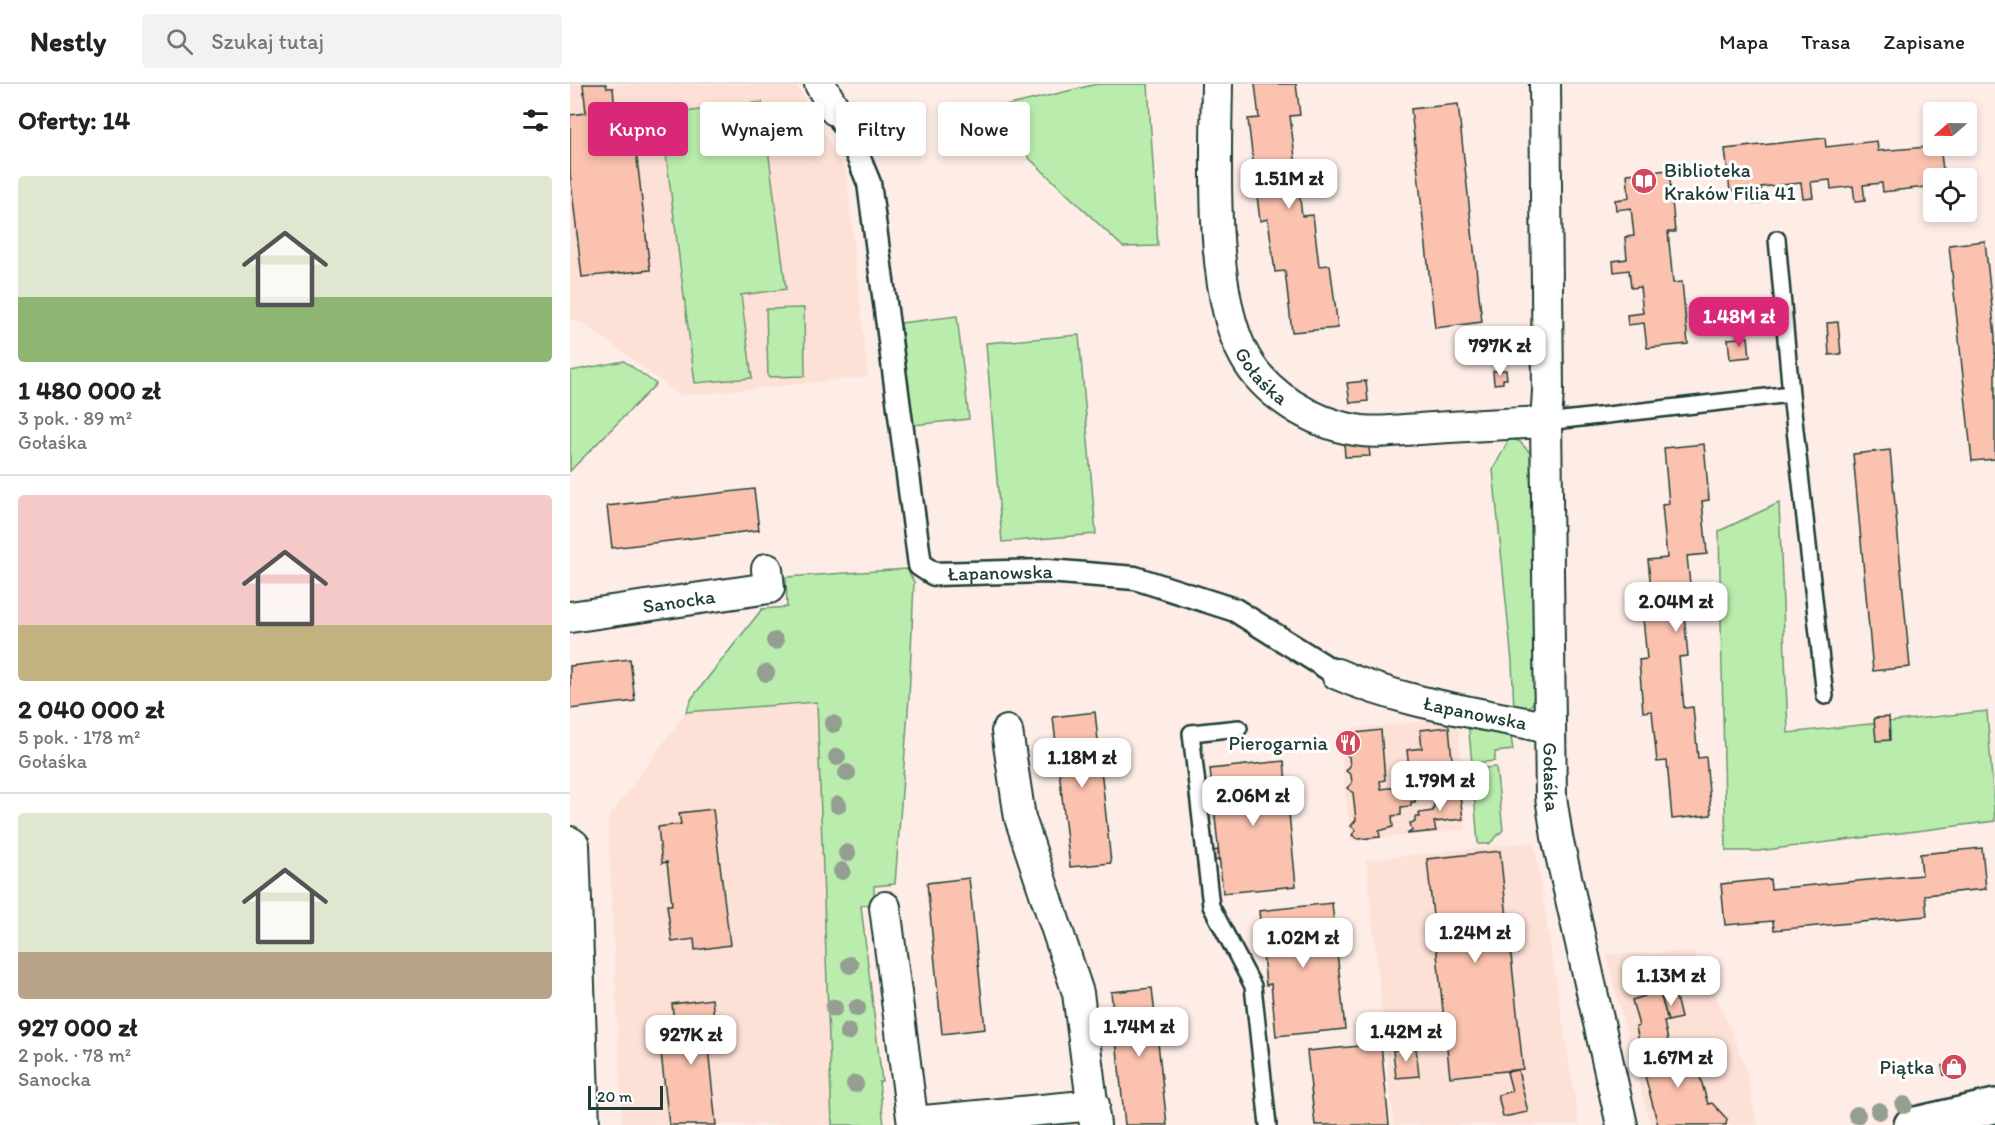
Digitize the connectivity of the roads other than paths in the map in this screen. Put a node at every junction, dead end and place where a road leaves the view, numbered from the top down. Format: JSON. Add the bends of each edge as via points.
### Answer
{"nodes":[{"id":1,"x":820,"y":84,"type":"edge"},
{"id":2,"x":1217,"y":84,"type":"edge"},
{"id":3,"x":1545,"y":84,"type":"edge"},
{"id":4,"x":835,"y":110,"type":"joint"},
{"id":5,"x":1777,"y":239,"type":"dead end"},
{"id":6,"x":1791,"y":393,"type":"junction"},
{"id":7,"x":1546,"y":422,"type":"junction"},
{"id":8,"x":767,"y":569,"type":"dead end"},
{"id":9,"x":570,"y":617,"type":"edge"},
{"id":10,"x":1337,"y":674,"type":"joint"},
{"id":11,"x":1825,"y":696,"type":"dead end"},
{"id":12,"x":1239,"y":728,"type":"dead end"},
{"id":13,"x":1549,"y":728,"type":"junction"},
{"id":14,"x":1007,"y":731,"type":"dead end"},
{"id":15,"x":570,"y":842,"type":"edge"},
{"id":16,"x":885,"y":907,"type":"dead end"},
{"id":17,"x":576,"y":1037,"type":"edge"},
{"id":18,"x":1995,"y":1106,"type":"edge"},
{"id":19,"x":1094,"y":1115,"type":"edge"},
{"id":20,"x":913,"y":1124,"type":"edge"},
{"id":21,"x":584,"y":1125,"type":"edge"},
{"id":22,"x":1268,"y":1125,"type":"edge"},
{"id":23,"x":1622,"y":1125,"type":"edge"},
{"id":24,"x":1911,"y":1125,"type":"edge"}],
"edges":[{"from":1,"to":4,"type":"street","name":"Łapanowska"},
{"from":2,"to":7,"type":"street","name":"Gołaśka","via":[[1218,230],[1224,283],[1238,341],[1262,379],[1307,413],[1356,430]]},
{"from":3,"to":7,"type":"street","name":"Gołaśka"},
{"from":4,"to":10,"type":"street","name":"Łapanowska","via":[[869,183],[920,565],[934,574],[1048,571],[1135,578],[1234,610]]},
{"from":5,"to":6,"type":"lane"},
{"from":6,"to":7,"type":"lane"},
{"from":6,"to":11,"type":"lane"},
{"from":7,"to":13,"type":"street","name":"Gołaśka"},
{"from":8,"to":9,"type":"street","name":"Sanocka","via":[[769,588]]},
{"from":10,"to":13,"type":"street","name":"Łapanowska","via":[[1372,689],[1463,713]]},
{"from":12,"to":22,"type":"lane","via":[[1191,733],[1211,906],[1253,986]]},
{"from":13,"to":23,"type":"street","name":"Gołaśka","via":[[1551,797],[1557,837]]},
{"from":14,"to":19,"type":"street","via":[[1020,818],[1078,993]]},
{"from":15,"to":17,"type":"street","via":[[574,845]]},
{"from":16,"to":20,"type":"street"},
{"from":17,"to":21,"type":"street"},
{"from":18,"to":24,"type":"street"},
{"from":19,"to":20,"type":"street"}]}
